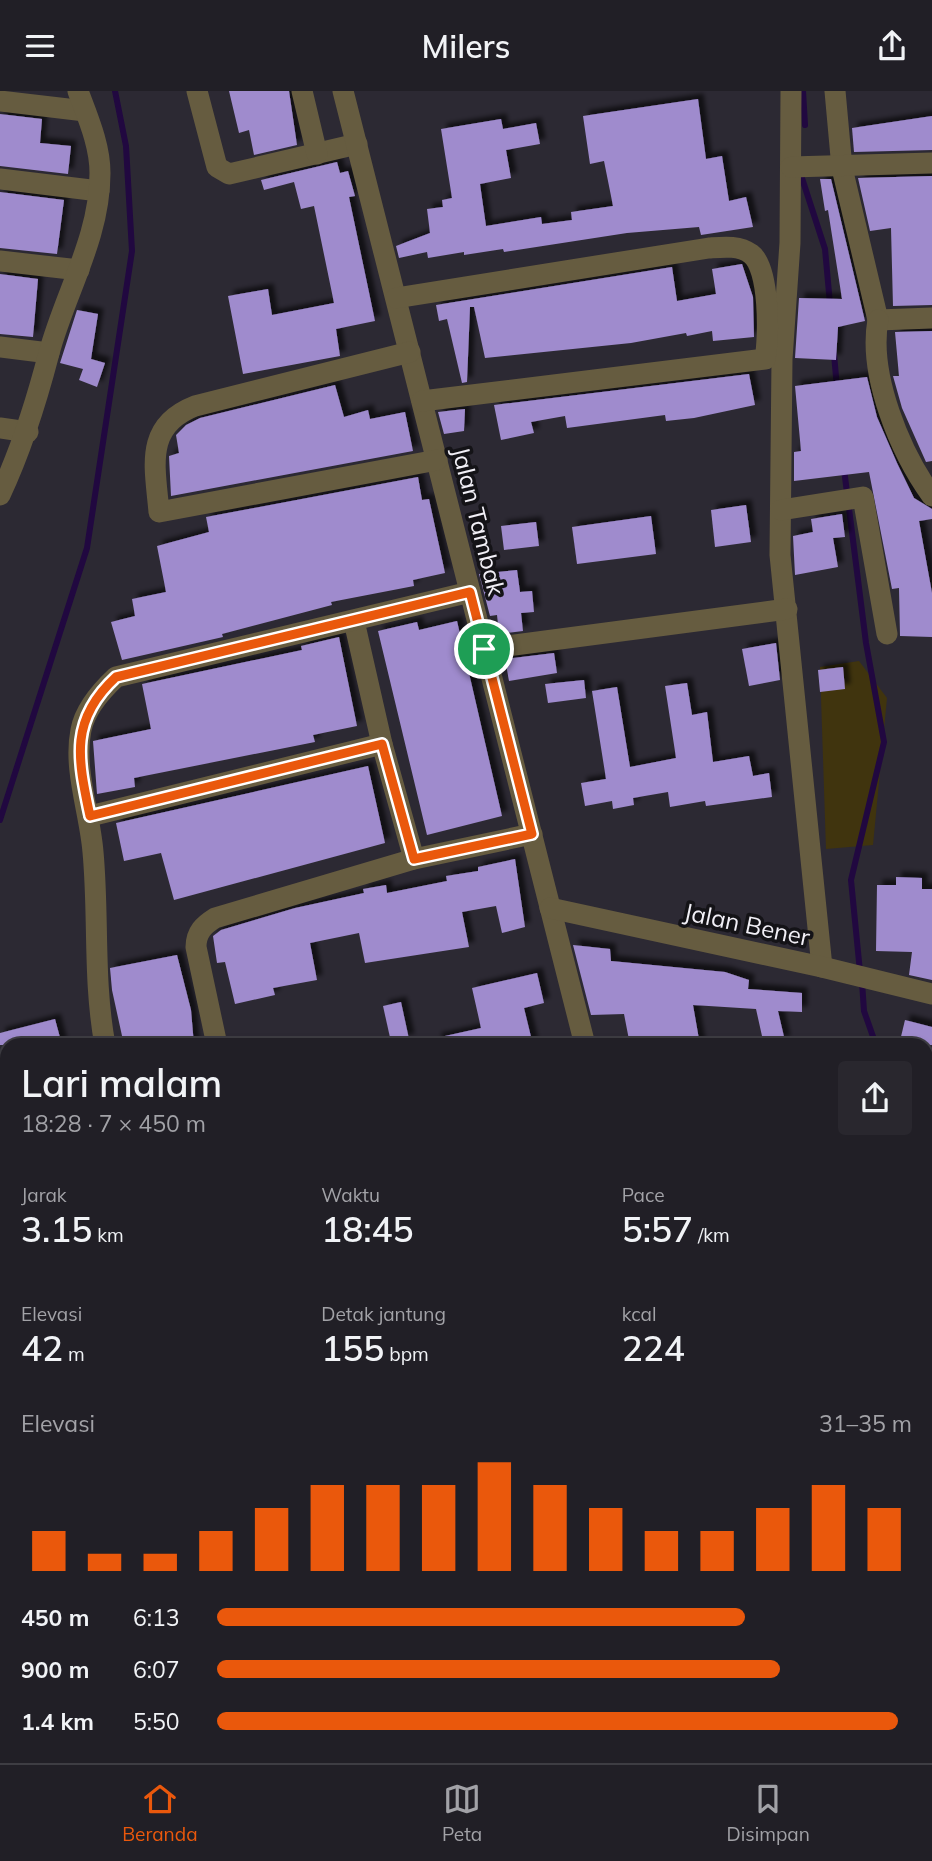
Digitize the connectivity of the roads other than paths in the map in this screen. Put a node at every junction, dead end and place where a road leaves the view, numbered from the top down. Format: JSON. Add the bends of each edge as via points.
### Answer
{"nodes":[{"id":1,"x":197,"y":91,"type":"edge"},
{"id":2,"x":302,"y":91,"type":"edge"},
{"id":3,"x":344,"y":91,"type":"edge"},
{"id":4,"x":791,"y":91,"type":"edge"},
{"id":5,"x":835,"y":91,"type":"edge"},
{"id":6,"x":0,"y":101,"type":"edge"},
{"id":7,"x":82,"y":101,"type":"edge"},
{"id":8,"x":357,"y":144,"type":"junction"},
{"id":9,"x":317,"y":154,"type":"junction"},
{"id":10,"x":932,"y":163,"type":"edge"},
{"id":11,"x":791,"y":167,"type":"junction"},
{"id":12,"x":842,"y":168,"type":"junction"},
{"id":13,"x":0,"y":179,"type":"edge"},
{"id":14,"x":99,"y":191,"type":"junction"},
{"id":15,"x":0,"y":261,"type":"edge"},
{"id":16,"x":79,"y":270,"type":"junction"},
{"id":17,"x":396,"y":298,"type":"junction"},
{"id":18,"x":932,"y":318,"type":"edge"},
{"id":19,"x":878,"y":320,"type":"junction"},
{"id":20,"x":0,"y":347,"type":"edge"},
{"id":21,"x":49,"y":352,"type":"junction"},
{"id":22,"x":410,"y":352,"type":"junction"},
{"id":23,"x":422,"y":401,"type":"junction"},
{"id":24,"x":0,"y":428,"type":"edge"},
{"id":25,"x":28,"y":432,"type":"junction"},
{"id":26,"x":437,"y":460,"type":"junction"},
{"id":27,"x":0,"y":495,"type":"edge"},
{"id":28,"x":932,"y":495,"type":"edge"},
{"id":29,"x":781,"y":510,"type":"junction"},
{"id":30,"x":470,"y":592,"type":"junction"},
{"id":31,"x":787,"y":610,"type":"junction"},
{"id":32,"x":355,"y":621,"type":"junction"},
{"id":33,"x":887,"y":634,"type":"dead end"},
{"id":34,"x":484,"y":649,"type":"junction"},
{"id":35,"x":382,"y":744,"type":"junction"},
{"id":36,"x":90,"y":816,"type":"junction"},
{"id":37,"x":532,"y":834,"type":"junction"},
{"id":38,"x":414,"y":859,"type":"junction"},
{"id":39,"x":550,"y":908,"type":"junction"},
{"id":40,"x":822,"y":967,"type":"junction"},
{"id":41,"x":932,"y":994,"type":"edge"},
{"id":42,"x":104,"y":1038,"type":"edge"},
{"id":43,"x":216,"y":1038,"type":"edge"},
{"id":44,"x":583,"y":1038,"type":"edge"}],
"edges":[{"from":1,"to":9,"type":"street","via":[[217,167],[223,171],[236,173]]},
{"from":2,"to":9,"type":"street"},
{"from":3,"to":8,"type":"street","name":"Jalan Tambak"},
{"from":4,"to":11,"type":"street"},
{"from":5,"to":12,"type":"street"},
{"from":6,"to":7,"type":"street"},
{"from":7,"to":14,"type":"street","via":[[94,135]]},
{"from":8,"to":9,"type":"street"},
{"from":8,"to":17,"type":"street","name":"Jalan Tambak"},
{"from":10,"to":12,"type":"street"},
{"from":11,"to":12,"type":"street"},
{"from":11,"to":29,"type":"street"},
{"from":12,"to":19,"type":"street"},
{"from":13,"to":14,"type":"street"},
{"from":14,"to":16,"type":"street"},
{"from":15,"to":16,"type":"street"},
{"from":16,"to":21,"type":"street"},
{"from":17,"to":22,"type":"street","name":"Jalan Tambak"},
{"from":17,"to":23,"type":"street","via":[[709,248],[740,249],[753,255],[761,268],[765,359]]},
{"from":18,"to":19,"type":"street"},
{"from":19,"to":28,"type":"street","via":[[874,342],[880,377],[917,476]]},
{"from":20,"to":21,"type":"street"},
{"from":21,"to":25,"type":"street"},
{"from":22,"to":23,"type":"street","name":"Jalan Tambak"},
{"from":22,"to":26,"type":"street","via":[[195,406],[171,417],[155,454],[159,512]]},
{"from":23,"to":26,"type":"street","name":"Jalan Tambak"},
{"from":24,"to":25,"type":"street"},
{"from":25,"to":27,"type":"street"},
{"from":26,"to":30,"type":"street","name":"Jalan Tambak"},
{"from":29,"to":31,"type":"street","via":[[780,555]]},
{"from":29,"to":33,"type":"street","via":[[863,497]]},
{"from":30,"to":32,"type":"street"},
{"from":30,"to":34,"type":"street","name":"Jalan Tambak"},
{"from":31,"to":34,"type":"street"},
{"from":31,"to":40,"type":"street"},
{"from":32,"to":35,"type":"street"},
{"from":32,"to":36,"type":"street","via":[[116,677],[89,710],[81,729],[79,763]]},
{"from":34,"to":37,"type":"street","name":"Jalan Tambak"},
{"from":35,"to":36,"type":"street"},
{"from":35,"to":38,"type":"street"},
{"from":36,"to":42,"type":"street","via":[[96,973]]},
{"from":37,"to":38,"type":"street"},
{"from":37,"to":39,"type":"street","name":"Jalan Tambak"},
{"from":38,"to":43,"type":"street","via":[[206,924],[196,938],[196,947]]},
{"from":39,"to":40,"type":"street","name":"Jalan Bener"},
{"from":39,"to":44,"type":"street","name":"Jalan Tambak"},
{"from":40,"to":41,"type":"street","name":"Jalan Bener"}]}
